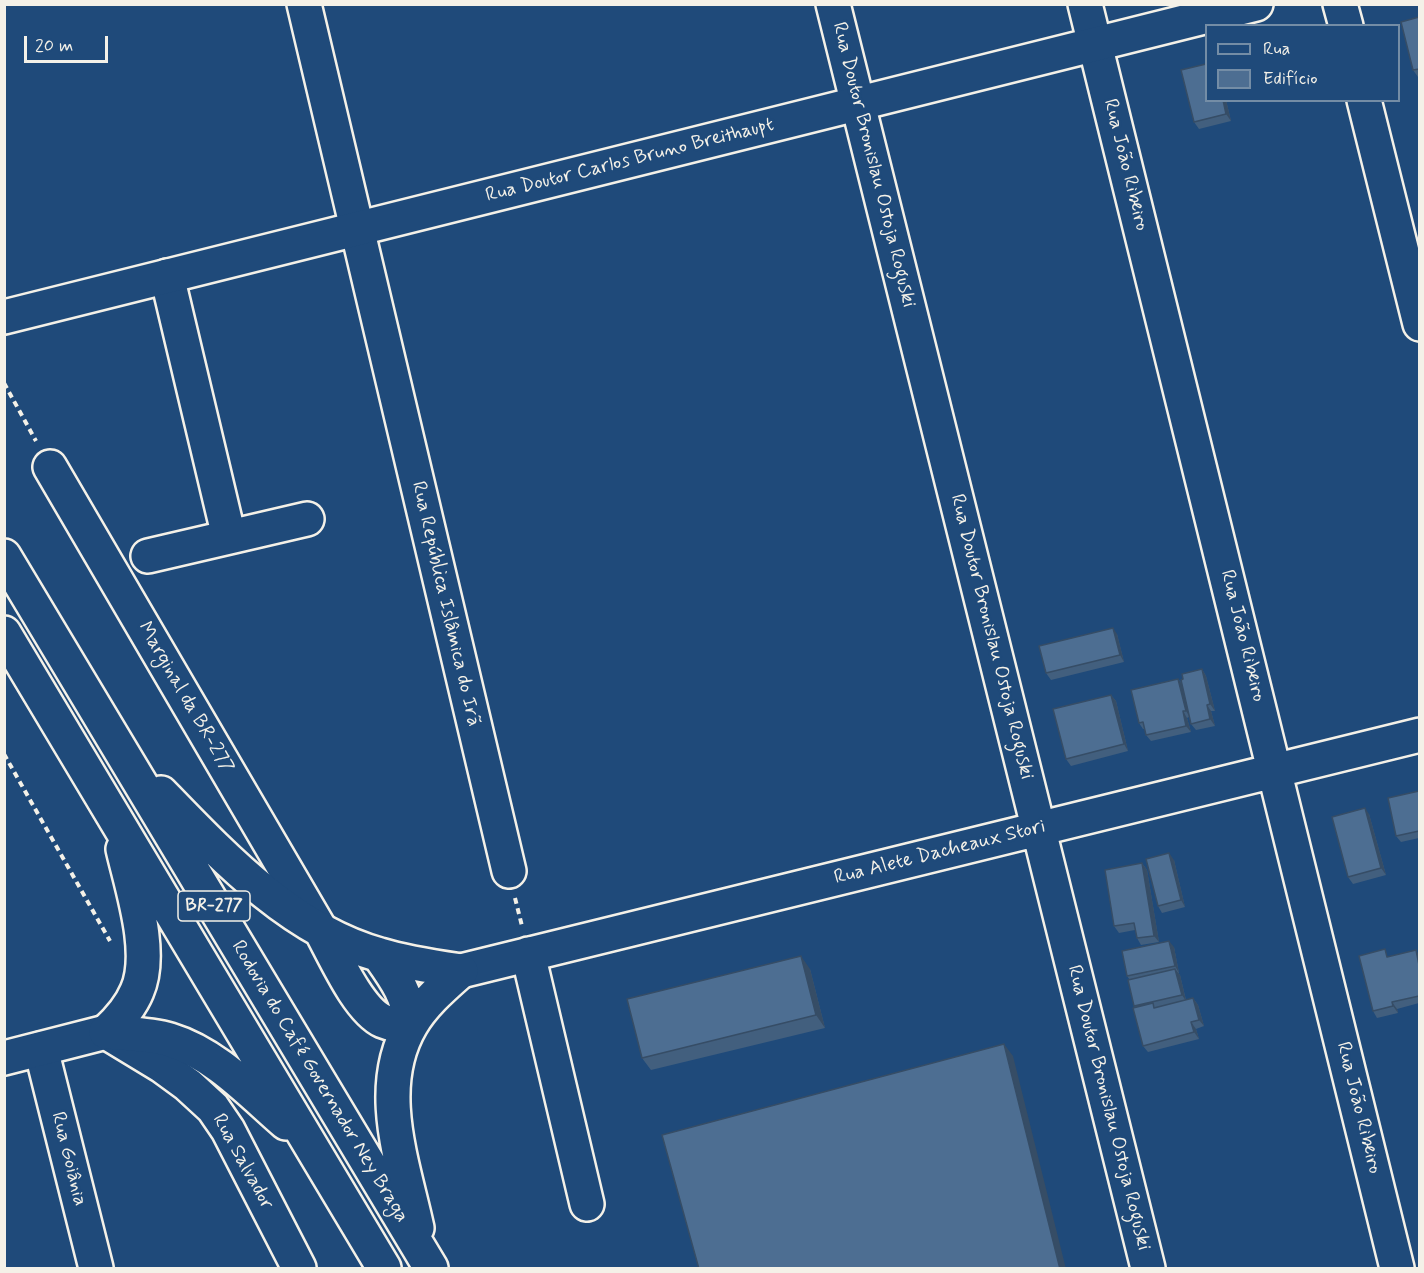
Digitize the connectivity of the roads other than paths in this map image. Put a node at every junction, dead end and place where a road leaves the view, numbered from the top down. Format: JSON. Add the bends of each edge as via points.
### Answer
{"nodes":[{"id":1,"x":304,"y":4,"type":"edge"},
{"id":2,"x":833,"y":4,"type":"edge"},
{"id":3,"x":1084,"y":4,"type":"edge"},
{"id":4,"x":1256,"y":4,"type":"edge"},
{"id":5,"x":1340,"y":4,"type":"edge"},
{"id":6,"x":1345,"y":24,"type":"edge"},
{"id":7,"x":1095,"y":45,"type":"junction"},
{"id":8,"x":1364,"y":102,"type":"edge"},
{"id":9,"x":858,"y":104,"type":"junction"},
{"id":10,"x":357,"y":229,"type":"junction"},
{"id":11,"x":167,"y":276,"type":"junction"},
{"id":12,"x":4,"y":317,"type":"edge"},
{"id":13,"x":1419,"y":324,"type":"edge"},
{"id":14,"x":50,"y":466,"type":"road end"},
{"id":15,"x":307,"y":519,"type":"dead end"},
{"id":16,"x":229,"y":537,"type":"junction"},
{"id":17,"x":4,"y":556,"type":"edge"},
{"id":18,"x":148,"y":556,"type":"dead end"},
{"id":19,"x":4,"y":633,"type":"edge"},
{"id":20,"x":1419,"y":735,"type":"edge"},
{"id":21,"x":122,"y":752,"type":"junction"},
{"id":22,"x":1275,"y":771,"type":"junction"},
{"id":23,"x":117,"y":820,"type":"junction"},
{"id":24,"x":1039,"y":829,"type":"junction"},
{"id":25,"x":508,"y":871,"type":"road end"},
{"id":26,"x":320,"y":929,"type":"junction"},
{"id":27,"x":528,"y":954,"type":"junction"},
{"id":28,"x":378,"y":955,"type":"junction"},
{"id":29,"x":461,"y":971,"type":"junction"},
{"id":30,"x":411,"y":1025,"type":"junction"},
{"id":31,"x":106,"y":1032,"type":"junction"},
{"id":32,"x":41,"y":1049,"type":"junction"},
{"id":33,"x":4,"y":1058,"type":"edge"},
{"id":34,"x":308,"y":1142,"type":"junction"},
{"id":35,"x":587,"y":1204,"type":"dead end"},
{"id":36,"x":427,"y":1262,"type":"edge"},
{"id":37,"x":96,"y":1269,"type":"edge"},
{"id":38,"x":299,"y":1269,"type":"edge"},
{"id":39,"x":384,"y":1269,"type":"edge"},
{"id":40,"x":1148,"y":1269,"type":"edge"},
{"id":41,"x":1397,"y":1269,"type":"edge"}],
"edges":[{"from":1,"to":10,"type":"main road","name":"Rua República Islâmica do Irã"},
{"from":2,"to":9,"type":"main road","name":"Rua Doutor Bronislau Ostoja Roguski"},
{"from":3,"to":7,"type":"main road","name":"Rua João Ribeiro"},
{"from":4,"to":7,"type":"main road","name":"Rua Doutor Carlos Bruno Breithaupt"},
{"from":5,"to":6,"type":"main road"},
{"from":7,"to":9,"type":"main road","name":"Rua Doutor Carlos Bruno Breithaupt"},
{"from":7,"to":22,"type":"main road","name":"Rua João Ribeiro"},
{"from":8,"to":13,"type":"main road"},
{"from":9,"to":10,"type":"main road","name":"Rua Doutor Carlos Bruno Breithaupt"},
{"from":9,"to":24,"type":"main road","name":"Rua Doutor Bronislau Ostoja Roguski"},
{"from":10,"to":11,"type":"main road","name":"Rua Doutor Carlos Bruno Breithaupt"},
{"from":10,"to":25,"type":"main road","name":"Rua República Islâmica do Irã"},
{"from":11,"to":12,"type":"main road","name":"Rua Doutor Carlos Bruno Breithaupt"},
{"from":11,"to":16,"type":"main road"},
{"from":14,"to":26,"type":"main road","name":"Marginal da BR-277"},
{"from":15,"to":16,"type":"main road"},
{"from":16,"to":18,"type":"main road"},
{"from":17,"to":21,"type":"main road","name":"Rodovia do Café Governador Ney Braga","number":"BR-277"},
{"from":19,"to":23,"type":"main road","name":"Rodovia do Café Governador Ney Braga","number":"BR-277"},
{"from":20,"to":22,"type":"main road","name":"Rua Alete Dacheaux Stori"},
{"from":21,"to":26,"type":"main road","via":[[248,879]]},
{"from":21,"to":36,"type":"main road","name":"Rodovia do Café Governador Ney Braga","number":"BR-277"},
{"from":22,"to":24,"type":"main road","name":"Rua Alete Dacheaux Stori"},
{"from":22,"to":41,"type":"main road","name":"Rua João Ribeiro"},
{"from":23,"to":31,"type":"main road","via":[[142,931],[143,961],[138,990],[124,1014]]},
{"from":23,"to":34,"type":"main road","name":"Rodovia do Café Governador Ney Braga","number":"BR-277"},
{"from":24,"to":27,"type":"main road","name":"Rua Alete Dacheaux Stori"},
{"from":24,"to":40,"type":"main road","name":"Rua Doutor Bronislau Ostoja Roguski"},
{"from":26,"to":28,"type":"main road"},
{"from":26,"to":30,"type":"main road","name":"Marginal da BR-277","via":[[368,1012],[394,1025]]},
{"from":27,"to":29,"type":"main road","name":"Rua Alete Dacheaux Stori"},
{"from":27,"to":35,"type":"main road"},
{"from":28,"to":29,"type":"main road"},
{"from":28,"to":30,"type":"main road","via":[[405,995]]},
{"from":29,"to":30,"type":"main road"},
{"from":30,"to":36,"type":"main road","via":[[398,1053],[392,1106]]},
{"from":31,"to":32,"type":"main road"},
{"from":31,"to":34,"type":"main road","via":[[170,1040],[199,1052]]},
{"from":31,"to":38,"type":"main road","name":"Rua Salvador","via":[[162,1066],[213,1108]]},
{"from":32,"to":33,"type":"main road"},
{"from":32,"to":37,"type":"main road","name":"Rua Goiânia"},
{"from":34,"to":39,"type":"main road","name":"Rodovia do Café Governador Ney Braga","number":"BR-277"}]}
